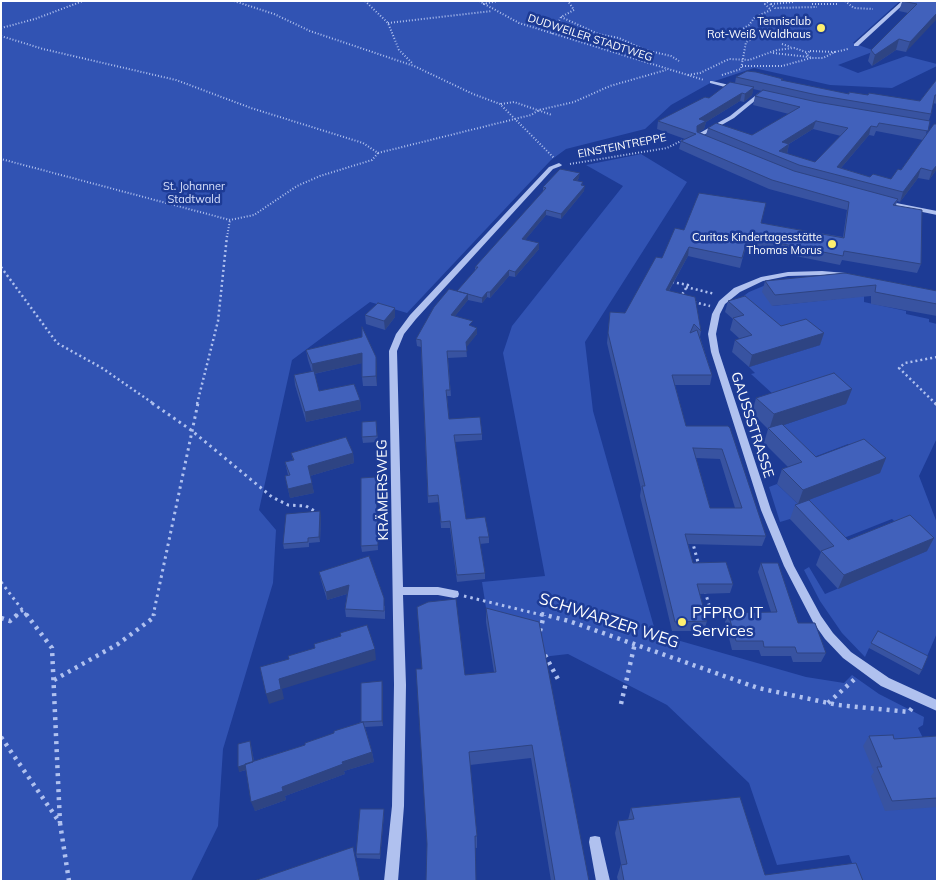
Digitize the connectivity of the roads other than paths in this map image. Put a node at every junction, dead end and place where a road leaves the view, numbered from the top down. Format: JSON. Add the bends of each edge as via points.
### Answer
{"nodes":[{"id":1,"x":905,"y":1,"type":"edge"},
{"id":2,"x":856,"y":45,"type":"dead end"},
{"id":3,"x":711,"y":80,"type":"road end"},
{"id":4,"x":741,"y":89,"type":"edge"},
{"id":5,"x":750,"y":92,"type":"edge"},
{"id":6,"x":760,"y":94,"type":"junction"},
{"id":7,"x":769,"y":96,"type":"edge"},
{"id":8,"x":709,"y":143,"type":"edge"},
{"id":9,"x":559,"y":164,"type":"road end"},
{"id":10,"x":880,"y":202,"type":"edge"},
{"id":11,"x":937,"y":213,"type":"edge"},
{"id":12,"x":854,"y":277,"type":"edge"},
{"id":13,"x":399,"y":590,"type":"junction"},
{"id":14,"x":454,"y":594,"type":"road end"},
{"id":15,"x":937,"y":706,"type":"edge"},
{"id":16,"x":595,"y":842,"type":"dead end"},
{"id":17,"x":391,"y":881,"type":"edge"},
{"id":18,"x":603,"y":881,"type":"edge"}],
"edges":[{"from":1,"to":2,"type":"street"},
{"from":3,"to":4,"type":"street"},
{"from":5,"to":6,"type":"street"},
{"from":6,"to":7,"type":"street"},
{"from":6,"to":8,"type":"street","via":[[732,117],[698,137]]},
{"from":9,"to":13,"type":"street","name":"KRÄMERSWEG","via":[[551,168],[413,316],[396,343],[393,351]]},
{"from":10,"to":11,"type":"street"},
{"from":12,"to":15,"type":"street","name":"GAUSSSTRASSE","via":[[822,273],[773,276],[747,284],[728,297],[713,323],[717,360],[756,483],[778,540],[817,619],[847,655],[866,669]]},
{"from":13,"to":14,"type":"street"},
{"from":13,"to":17,"type":"street","name":"KRÄMERSWEG","via":[[398,806]]},
{"from":16,"to":18,"type":"street"}]}
